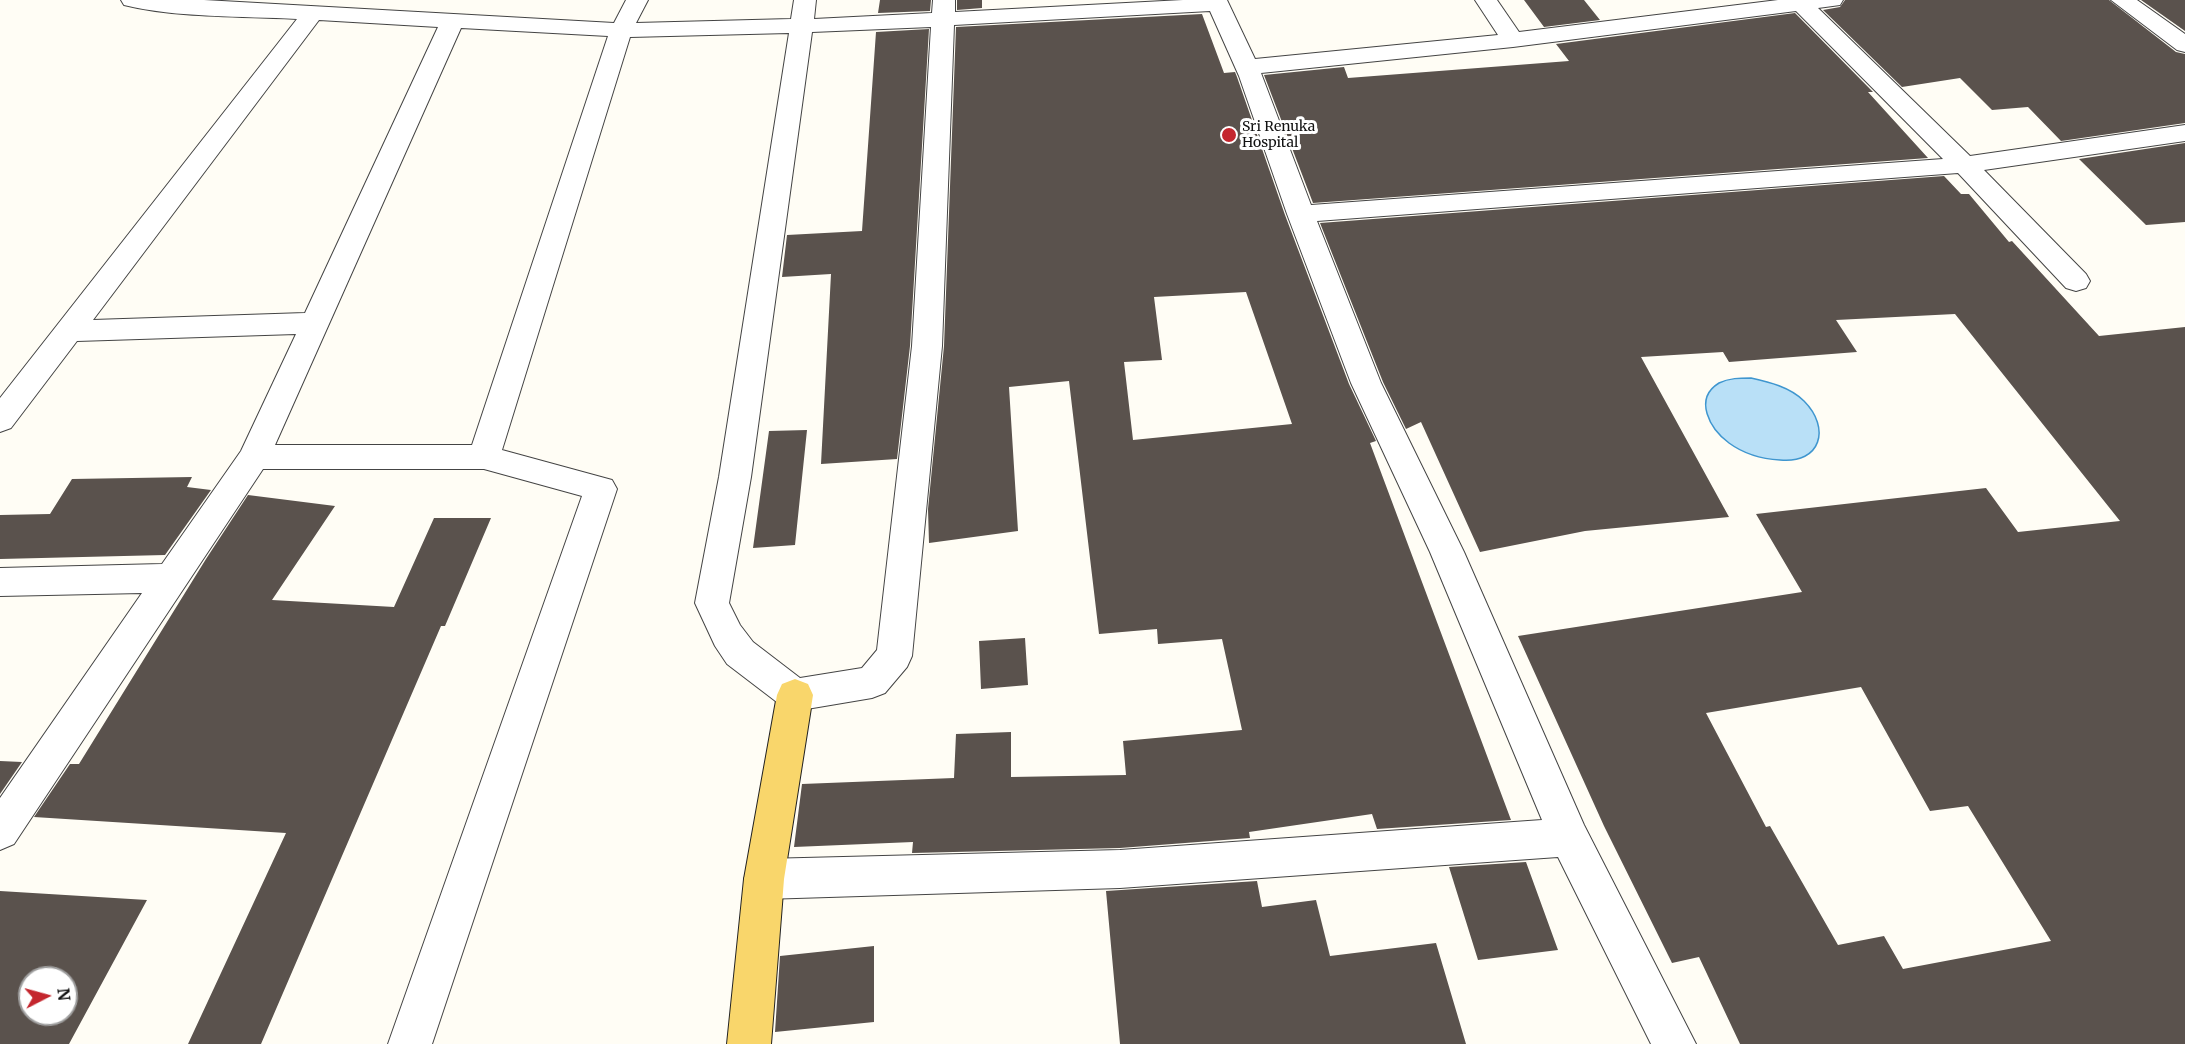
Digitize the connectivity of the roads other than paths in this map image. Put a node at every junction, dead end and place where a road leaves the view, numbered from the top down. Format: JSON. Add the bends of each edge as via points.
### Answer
{"nodes":[{"id":1,"x":132,"y":0,"type":"edge"},
{"id":2,"x":637,"y":0,"type":"edge"},
{"id":3,"x":1486,"y":0,"type":"edge"},
{"id":4,"x":1833,"y":0,"type":"edge"},
{"id":5,"x":2122,"y":0,"type":"edge"},
{"id":6,"x":1217,"y":2,"type":"edge"},
{"id":7,"x":1802,"y":5,"type":"junction"},
{"id":8,"x":944,"y":9,"type":"edge"},
{"id":9,"x":313,"y":13,"type":"junction"},
{"id":10,"x":803,"y":13,"type":"edge"},
{"id":11,"x":452,"y":22,"type":"junction"},
{"id":12,"x":621,"y":30,"type":"junction"},
{"id":13,"x":1513,"y":40,"type":"junction"},
{"id":14,"x":2185,"y":45,"type":"edge"},
{"id":15,"x":1246,"y":68,"type":"junction"},
{"id":16,"x":2185,"y":133,"type":"edge"},
{"id":17,"x":1964,"y":165,"type":"junction"},
{"id":18,"x":1300,"y":214,"type":"junction"},
{"id":19,"x":2076,"y":281,"type":"dead end"},
{"id":20,"x":316,"y":323,"type":"junction"},
{"id":21,"x":69,"y":331,"type":"junction"},
{"id":22,"x":0,"y":420,"type":"edge"},
{"id":23,"x":254,"y":457,"type":"junction"},
{"id":24,"x":484,"y":457,"type":"junction"},
{"id":25,"x":171,"y":578,"type":"junction"},
{"id":26,"x":0,"y":582,"type":"edge"},
{"id":27,"x":795,"y":694,"type":"junction"},
{"id":28,"x":0,"y":831,"type":"edge"},
{"id":29,"x":1569,"y":837,"type":"junction"},
{"id":30,"x":764,"y":879,"type":"junction"},
{"id":31,"x":410,"y":1044,"type":"edge"},
{"id":32,"x":749,"y":1044,"type":"edge"},
{"id":33,"x":1674,"y":1044,"type":"edge"}],
"edges":[{"from":1,"to":9,"type":"street"},
{"from":2,"to":12,"type":"street"},
{"from":3,"to":13,"type":"street"},
{"from":4,"to":7,"type":"street"},
{"from":5,"to":14,"type":"street"},
{"from":6,"to":8,"type":"street"},
{"from":6,"to":15,"type":"street"},
{"from":7,"to":13,"type":"street"},
{"from":7,"to":17,"type":"street"},
{"from":8,"to":10,"type":"street"},
{"from":8,"to":27,"type":"street","via":[[927,346],[894,656],[872,682]]},
{"from":9,"to":11,"type":"street"},
{"from":9,"to":21,"type":"street"},
{"from":10,"to":12,"type":"street"},
{"from":10,"to":27,"type":"street","via":[[735,477],[712,603],[740,653]]},
{"from":11,"to":12,"type":"street"},
{"from":11,"to":20,"type":"street"},
{"from":12,"to":24,"type":"street"},
{"from":13,"to":15,"type":"street"},
{"from":15,"to":18,"type":"street"},
{"from":16,"to":17,"type":"street"},
{"from":17,"to":18,"type":"street"},
{"from":17,"to":19,"type":"street"},
{"from":18,"to":29,"type":"street","via":[[1366,383],[1447,552]]},
{"from":20,"to":21,"type":"street"},
{"from":20,"to":23,"type":"street"},
{"from":21,"to":22,"type":"street"},
{"from":23,"to":24,"type":"street"},
{"from":23,"to":25,"type":"street"},
{"from":24,"to":31,"type":"street","via":[[601,489]]},
{"from":25,"to":26,"type":"street"},
{"from":25,"to":28,"type":"street"},
{"from":27,"to":30,"type":"main road"},
{"from":29,"to":30,"type":"street","via":[[1120,869]]},
{"from":29,"to":33,"type":"street"},
{"from":30,"to":32,"type":"main road"}]}
